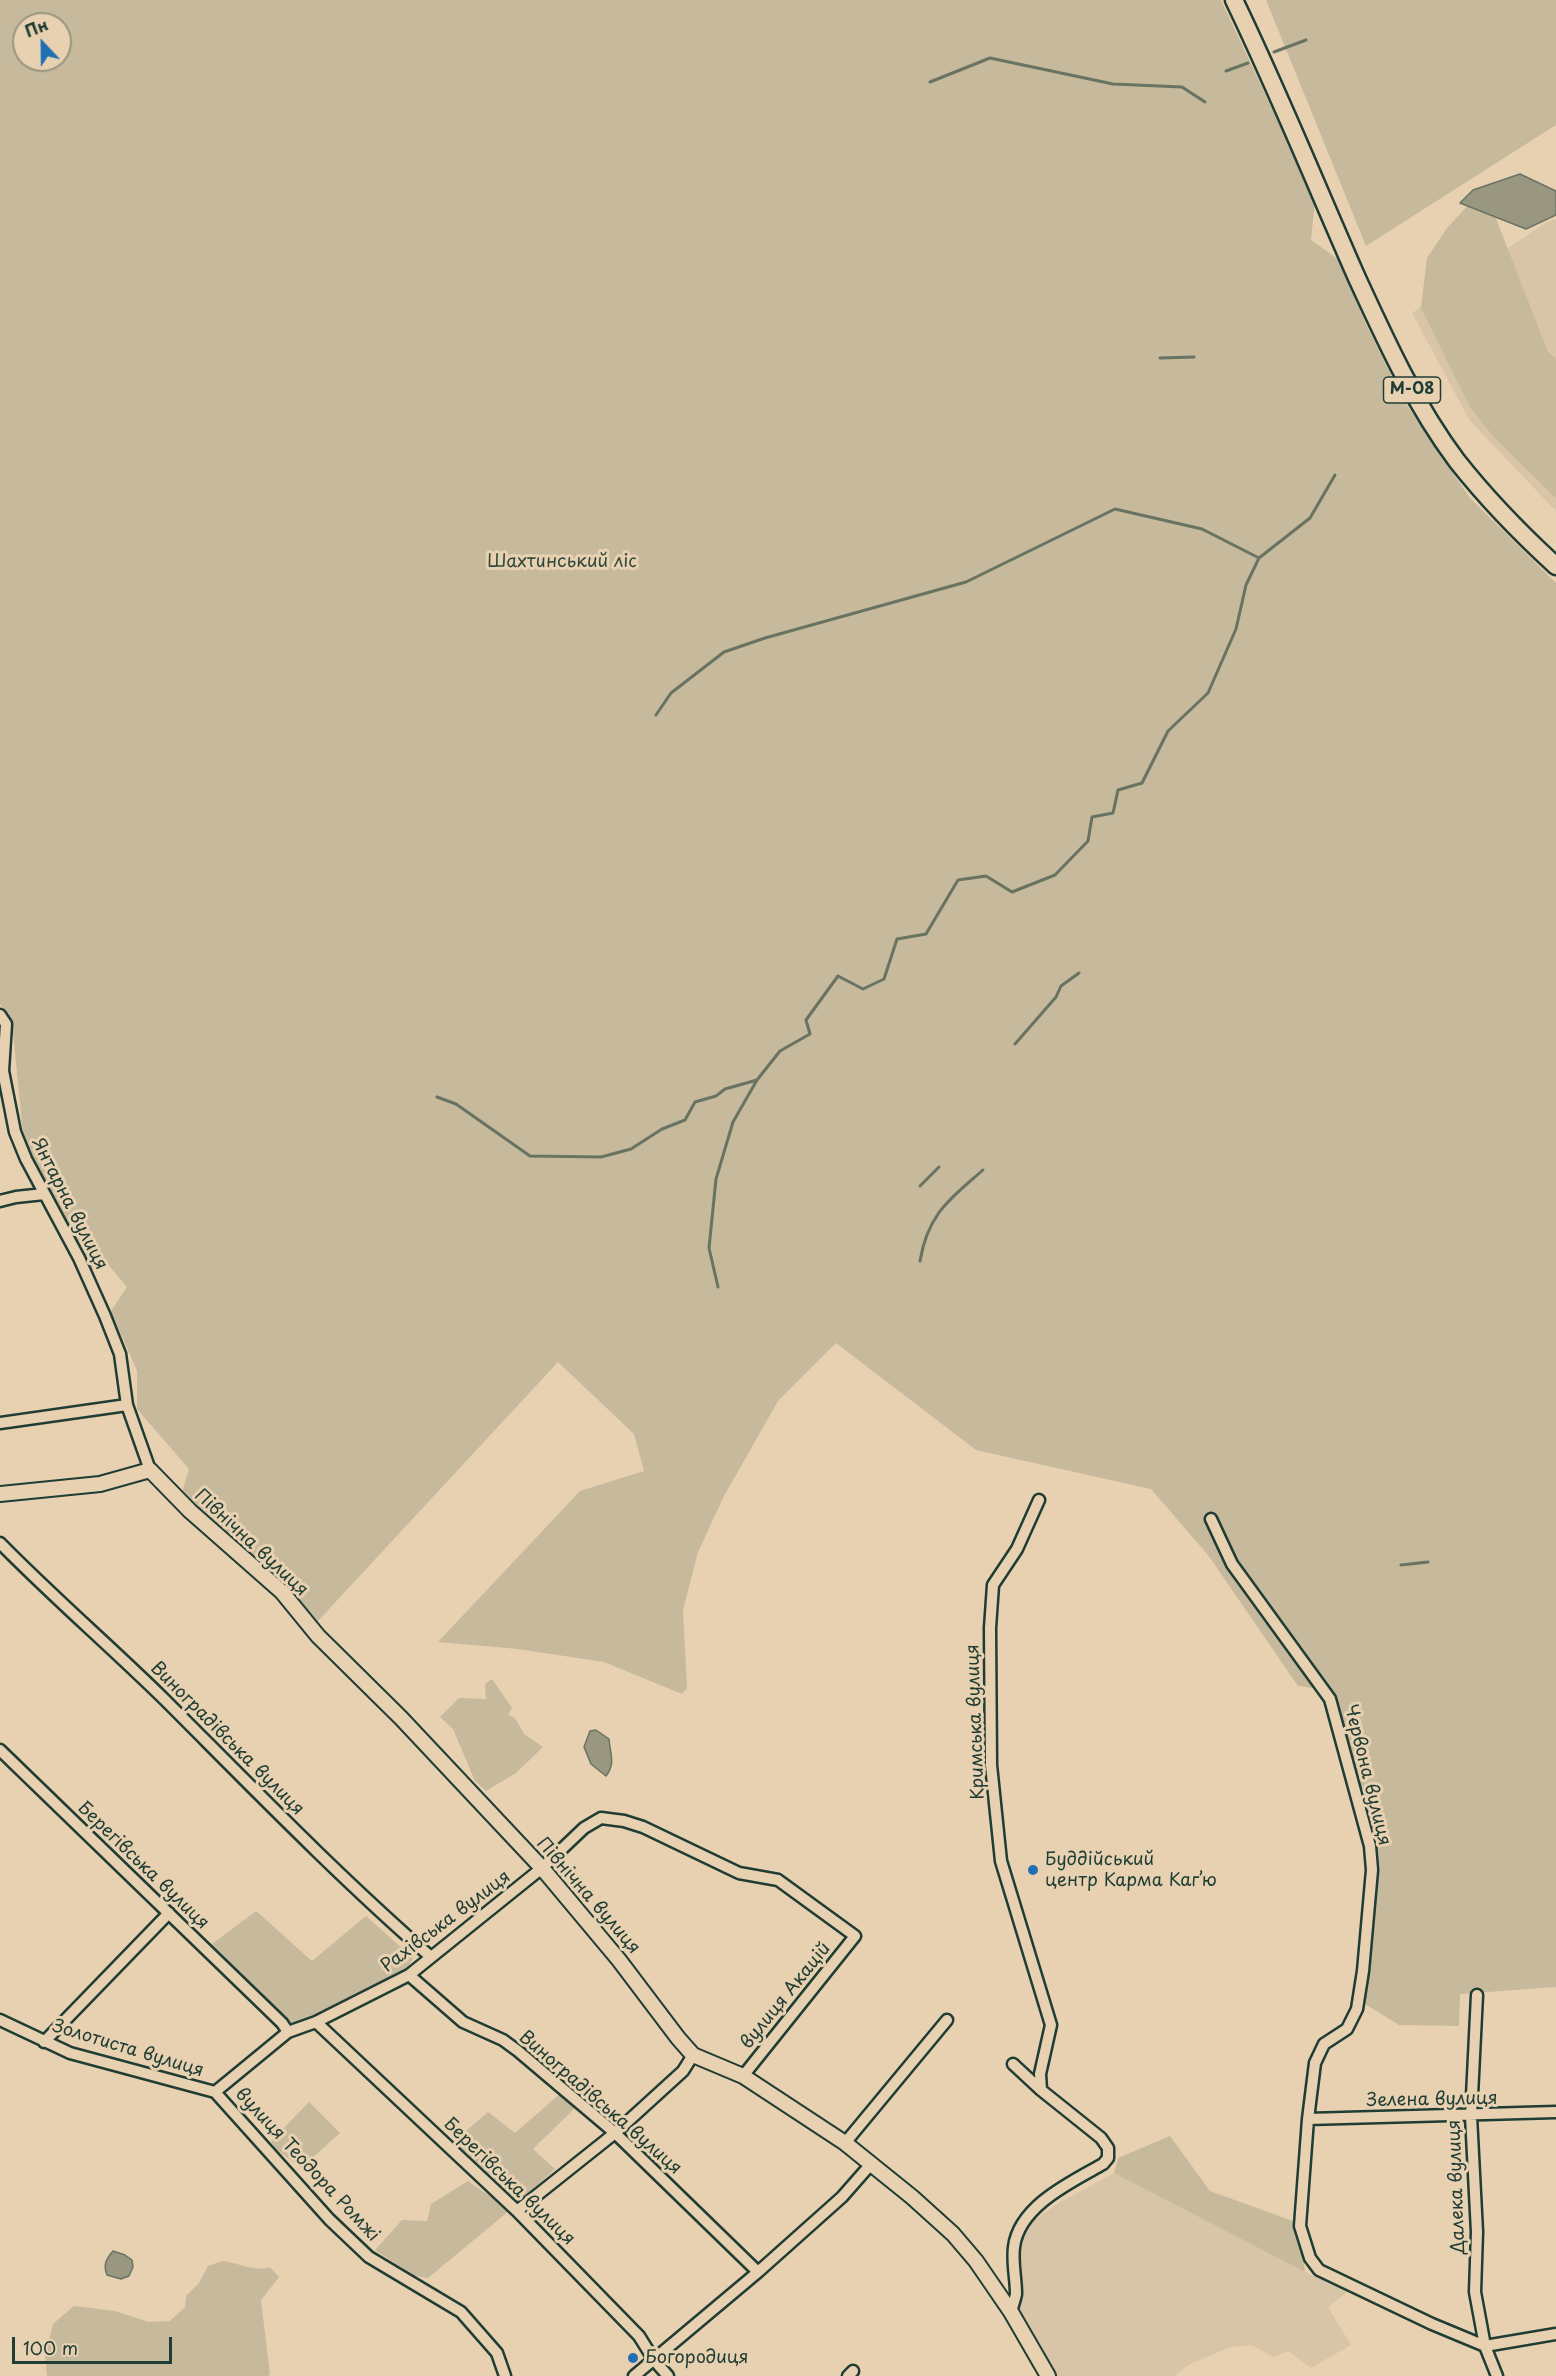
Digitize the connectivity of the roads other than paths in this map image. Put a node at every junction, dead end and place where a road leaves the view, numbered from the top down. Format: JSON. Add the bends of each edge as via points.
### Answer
{"nodes":[{"id":1,"x":1234,"y":0,"type":"edge"},
{"id":2,"x":1556,"y":566,"type":"edge"},
{"id":3,"x":0,"y":1015,"type":"edge"},
{"id":4,"x":5,"y":1108,"type":"edge"},
{"id":5,"x":44,"y":1194,"type":"junction"},
{"id":6,"x":0,"y":1201,"type":"edge"},
{"id":7,"x":127,"y":1406,"type":"junction"},
{"id":8,"x":0,"y":1423,"type":"edge"},
{"id":9,"x":150,"y":1470,"type":"junction"},
{"id":10,"x":0,"y":1494,"type":"edge"},
{"id":11,"x":1040,"y":1500,"type":"dead end"},
{"id":12,"x":1211,"y":1519,"type":"dead end"},
{"id":13,"x":0,"y":1543,"type":"edge"},
{"id":14,"x":0,"y":1750,"type":"edge"},
{"id":15,"x":542,"y":1868,"type":"junction"},
{"id":16,"x":169,"y":1912,"type":"junction"},
{"id":17,"x":855,"y":1936,"type":"joint"},
{"id":18,"x":430,"y":1957,"type":"junction"},
{"id":19,"x":409,"y":1975,"type":"junction"},
{"id":20,"x":1477,"y":1995,"type":"dead end"},
{"id":21,"x":0,"y":2020,"type":"edge"},
{"id":22,"x":947,"y":2020,"type":"dead end"},
{"id":23,"x":316,"y":2022,"type":"junction"},
{"id":24,"x":288,"y":2032,"type":"junction"},
{"id":25,"x":44,"y":2042,"type":"junction"},
{"id":26,"x":693,"y":2055,"type":"junction"},
{"id":27,"x":1013,"y":2064,"type":"dead end"},
{"id":28,"x":743,"y":2076,"type":"junction"},
{"id":29,"x":1041,"y":2090,"type":"junction"},
{"id":30,"x":216,"y":2092,"type":"junction"},
{"id":31,"x":1556,"y":2112,"type":"edge"},
{"id":32,"x":1471,"y":2116,"type":"junction"},
{"id":33,"x":1308,"y":2119,"type":"junction"},
{"id":34,"x":615,"y":2133,"type":"junction"},
{"id":35,"x":845,"y":2143,"type":"junction"},
{"id":36,"x":871,"y":2164,"type":"junction"},
{"id":37,"x":517,"y":2211,"type":"junction"},
{"id":38,"x":758,"y":2272,"type":"junction"},
{"id":39,"x":1011,"y":2312,"type":"junction"},
{"id":40,"x":1556,"y":2334,"type":"edge"},
{"id":41,"x":1485,"y":2346,"type":"junction"},
{"id":42,"x":654,"y":2360,"type":"junction"},
{"id":43,"x":505,"y":2376,"type":"edge"},
{"id":44,"x":634,"y":2376,"type":"edge"},
{"id":45,"x":668,"y":2376,"type":"edge"},
{"id":46,"x":1048,"y":2376,"type":"edge"},
{"id":47,"x":1497,"y":2376,"type":"edge"}],
"edges":[{"from":1,"to":2,"type":"highway","number":"М-08","via":[[1384,338],[1416,398],[1478,486]]},
{"from":3,"to":4,"type":"street","name":"Янтарна вулиця","via":[[6,1024]]},
{"from":4,"to":5,"type":"street","name":"Янтарна вулиця"},
{"from":5,"to":6,"type":"street"},
{"from":5,"to":7,"type":"street","name":"Янтарна вулиця","via":[[79,1258],[120,1354]]},
{"from":7,"to":8,"type":"street"},
{"from":7,"to":9,"type":"street","name":"Північна вулиця"},
{"from":9,"to":10,"type":"street","via":[[100,1484]]},
{"from":9,"to":15,"type":"street","name":"Північна вулиця","via":[[282,1592],[318,1636]]},
{"from":11,"to":29,"type":"street","name":"Кримська вулиця","via":[[1017,1549],[993,1585],[990,1755],[1001,1861],[1051,2025],[1040,2074]]},
{"from":12,"to":33,"type":"street","name":"Червона вулиця","via":[[1232,1563],[1330,1699],[1371,1846],[1372,1870],[1357,2009],[1347,2029],[1324,2044],[1315,2063]]},
{"from":13,"to":18,"type":"street","name":"Виноградівська вулиця","via":[[364,1898]]},
{"from":14,"to":16,"type":"street","name":"Берегівська вулиця"},
{"from":15,"to":17,"type":"street","name":"Рахівська вулиця","via":[[584,1828],[601,1818],[624,1821],[739,1873],[778,1880]]},
{"from":15,"to":18,"type":"street","name":"Рахівська вулиця"},
{"from":15,"to":26,"type":"street","name":"Північна вулиця"},
{"from":16,"to":24,"type":"street","name":"Берегівська вулиця"},
{"from":16,"to":25,"type":"street"},
{"from":17,"to":28,"type":"street","name":"вулиця Акацій"},
{"from":18,"to":19,"type":"street","name":"Рахівська вулиця"},
{"from":19,"to":23,"type":"street","name":"Рахівська вулиця"},
{"from":19,"to":34,"type":"street","name":"Виноградівська вулиця","via":[[463,2022],[518,2051]]},
{"from":20,"to":32,"type":"street","name":"Далека вулиця"},
{"from":21,"to":25,"type":"street","name":"Золотиста вулиця"},
{"from":22,"to":35,"type":"street"},
{"from":23,"to":24,"type":"street","name":"Рахівська вулиця"},
{"from":23,"to":37,"type":"street","name":"Берегівська вулиця"},
{"from":24,"to":30,"type":"street","name":"Рахівська вулиця"},
{"from":25,"to":30,"type":"street","name":"Золотиста вулиця","via":[[70,2053]]},
{"from":26,"to":28,"type":"street","name":"Північна вулиця"},
{"from":26,"to":34,"type":"street","via":[[683,2071]]},
{"from":27,"to":29,"type":"street"},
{"from":28,"to":35,"type":"street","name":"Північна вулиця"},
{"from":29,"to":39,"type":"street","via":[[1101,2138],[1108,2148],[1108,2158],[1054,2192],[1022,2222],[1014,2245],[1016,2295]]},
{"from":30,"to":43,"type":"street","name":"вулиця Теодора Ромжі","via":[[329,2219],[369,2256],[461,2312],[497,2353]]},
{"from":31,"to":32,"type":"street","name":"Зелена вулиця"},
{"from":32,"to":33,"type":"street","name":"Зелена вулиця"},
{"from":32,"to":41,"type":"street","name":"Далека вулиця","via":[[1477,2232],[1475,2292]]},
{"from":33,"to":41,"type":"street","name":"Червона вулиця","via":[[1300,2226],[1310,2258],[1319,2270]]},
{"from":34,"to":37,"type":"street"},
{"from":34,"to":38,"type":"street","name":"Виноградівська вулиця"},
{"from":35,"to":36,"type":"street","name":"Північна вулиця"},
{"from":36,"to":38,"type":"street","via":[[842,2197]]},
{"from":36,"to":39,"type":"street","name":"Північна вулиця","via":[[953,2234]]},
{"from":37,"to":42,"type":"street","name":"Берегівська вулиця","via":[[639,2336]]},
{"from":38,"to":42,"type":"street"},
{"from":39,"to":46,"type":"street","name":"Північна вулиця"},
{"from":40,"to":41,"type":"street"},
{"from":41,"to":47,"type":"street","name":"Далека вулиця"},
{"from":42,"to":44,"type":"street"},
{"from":42,"to":45,"type":"street","name":"Берегівська вулиця"}]}
